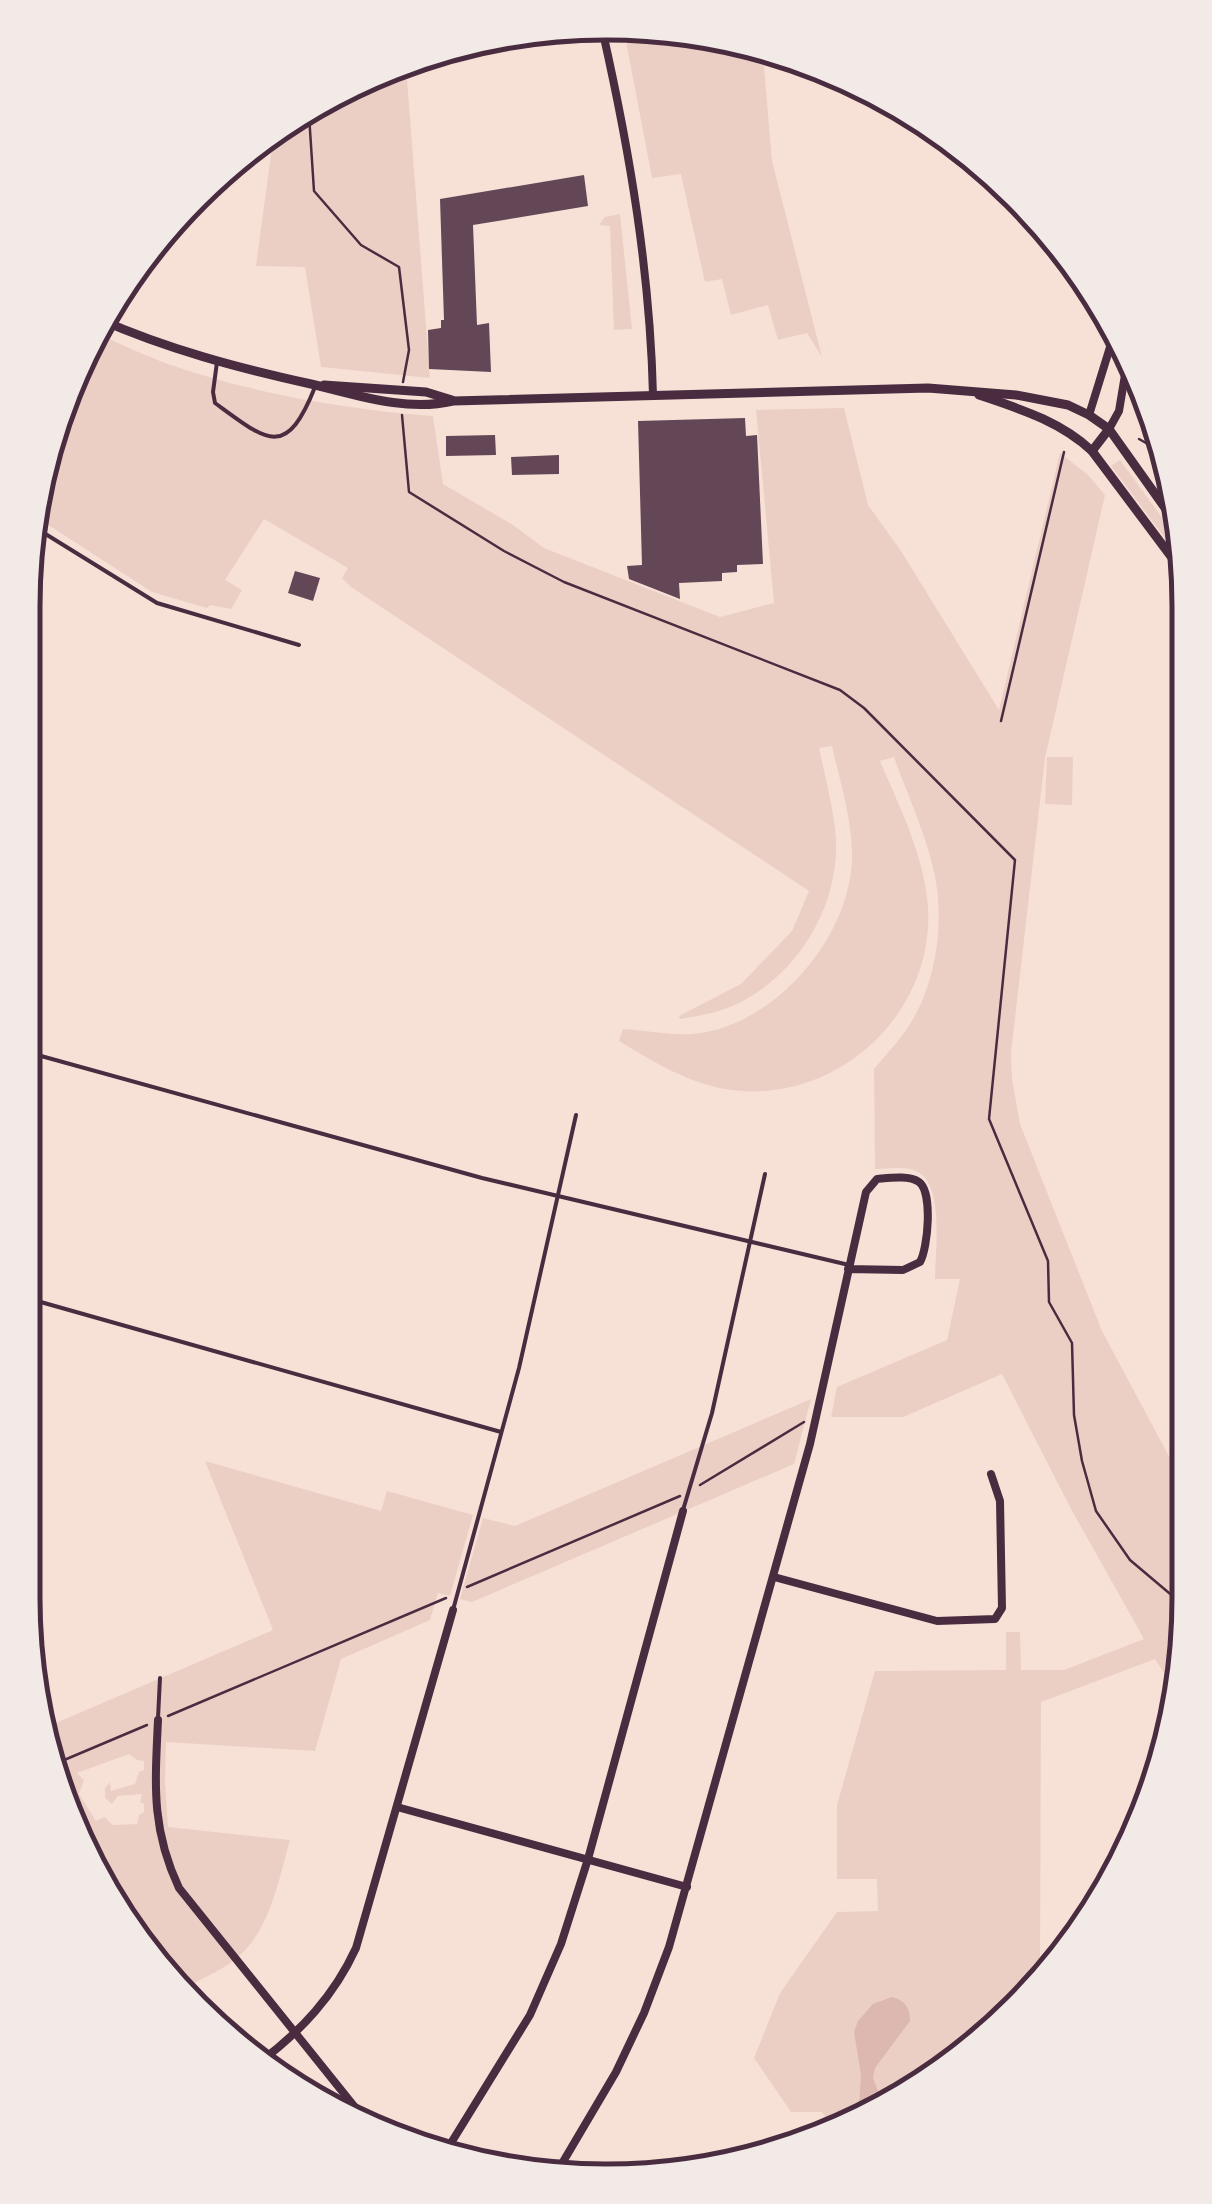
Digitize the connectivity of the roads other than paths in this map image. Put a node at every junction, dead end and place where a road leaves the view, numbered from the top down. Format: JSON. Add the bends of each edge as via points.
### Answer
{"nodes":[{"id":1,"x":604,"y":40,"type":"edge"},
{"id":2,"x":115,"y":325,"type":"edge"},
{"id":3,"x":1110,"y":348,"type":"edge"},
{"id":4,"x":216,"y":362,"type":"junction"},
{"id":5,"x":1124,"y":379,"type":"edge"},
{"id":6,"x":316,"y":386,"type":"junction"},
{"id":7,"x":967,"y":391,"type":"junction"},
{"id":8,"x":652,"y":396,"type":"junction"},
{"id":9,"x":1089,"y":415,"type":"junction"},
{"id":10,"x":1109,"y":429,"type":"junction"},
{"id":11,"x":1077,"y":437,"type":"junction"},
{"id":12,"x":1092,"y":451,"type":"junction"},
{"id":13,"x":1163,"y":505,"type":"edge"},
{"id":14,"x":45,"y":534,"type":"edge"},
{"id":15,"x":1169,"y":554,"type":"edge"},
{"id":16,"x":299,"y":645,"type":"dead end"},
{"id":17,"x":40,"y":1055,"type":"edge"},
{"id":18,"x":576,"y":1115,"type":"dead end"},
{"id":19,"x":764,"y":1174,"type":"dead end"},
{"id":20,"x":558,"y":1196,"type":"junction"},
{"id":21,"x":751,"y":1242,"type":"junction"},
{"id":22,"x":849,"y":1267,"type":"junction"},
{"id":23,"x":40,"y":1302,"type":"edge"},
{"id":24,"x":502,"y":1432,"type":"junction"},
{"id":25,"x":991,"y":1474,"type":"dead end"},
{"id":26,"x":683,"y":1511,"type":"joint"},
{"id":27,"x":774,"y":1577,"type":"junction"},
{"id":28,"x":453,"y":1610,"type":"joint"},
{"id":29,"x":160,"y":1678,"type":"dead end"},
{"id":30,"x":158,"y":1720,"type":"joint"},
{"id":31,"x":397,"y":1807,"type":"junction"},
{"id":32,"x":588,"y":1858,"type":"junction"},
{"id":33,"x":687,"y":1887,"type":"junction"},
{"id":34,"x":296,"y":2035,"type":"junction"},
{"id":35,"x":271,"y":2054,"type":"edge"},
{"id":36,"x":352,"y":2104,"type":"edge"},
{"id":37,"x":451,"y":2142,"type":"edge"},
{"id":38,"x":563,"y":2162,"type":"edge"}],
"edges":[{"from":1,"to":8,"type":"street","via":[[638,206]]},
{"from":2,"to":4,"type":"street"},
{"from":3,"to":9,"type":"street"},
{"from":4,"to":6,"type":"street"},
{"from":4,"to":6,"type":"lane","via":[[215,403],[264,436],[292,429]]},
{"from":5,"to":10,"type":"street"},
{"from":6,"to":8,"type":"street","via":[[434,405]]},
{"from":7,"to":8,"type":"street"},
{"from":7,"to":9,"type":"street","via":[[1068,405]]},
{"from":7,"to":11,"type":"street"},
{"from":9,"to":10,"type":"street"},
{"from":9,"to":11,"type":"street"},
{"from":10,"to":12,"type":"street"},
{"from":10,"to":13,"type":"street"},
{"from":11,"to":12,"type":"street"},
{"from":12,"to":15,"type":"street"},
{"from":14,"to":16,"type":"lane","via":[[157,603]]},
{"from":17,"to":20,"type":"lane"},
{"from":18,"to":20,"type":"lane"},
{"from":19,"to":21,"type":"lane"},
{"from":20,"to":21,"type":"lane"},
{"from":20,"to":24,"type":"lane"},
{"from":21,"to":22,"type":"lane"},
{"from":21,"to":26,"type":"lane"},
{"from":22,"to":22,"type":"street","via":[[870,1183],[919,1182],[927,1235],[920,1262],[904,1270]]},
{"from":22,"to":27,"type":"street"},
{"from":23,"to":24,"type":"lane"},
{"from":24,"to":28,"type":"lane"},
{"from":25,"to":27,"type":"street","via":[[1000,1506],[1002,1608],[995,1618],[937,1622]]},
{"from":26,"to":32,"type":"street"},
{"from":27,"to":33,"type":"street"},
{"from":28,"to":31,"type":"street"},
{"from":29,"to":30,"type":"lane"},
{"from":30,"to":34,"type":"street","via":[[156,1814],[167,1862],[196,1911]]},
{"from":31,"to":32,"type":"street"},
{"from":31,"to":34,"type":"street","via":[[356,1948]]},
{"from":32,"to":33,"type":"street"},
{"from":32,"to":37,"type":"street","via":[[530,2015]]},
{"from":33,"to":38,"type":"street","via":[[644,2013]]},
{"from":34,"to":35,"type":"street"},
{"from":34,"to":36,"type":"street"}]}
